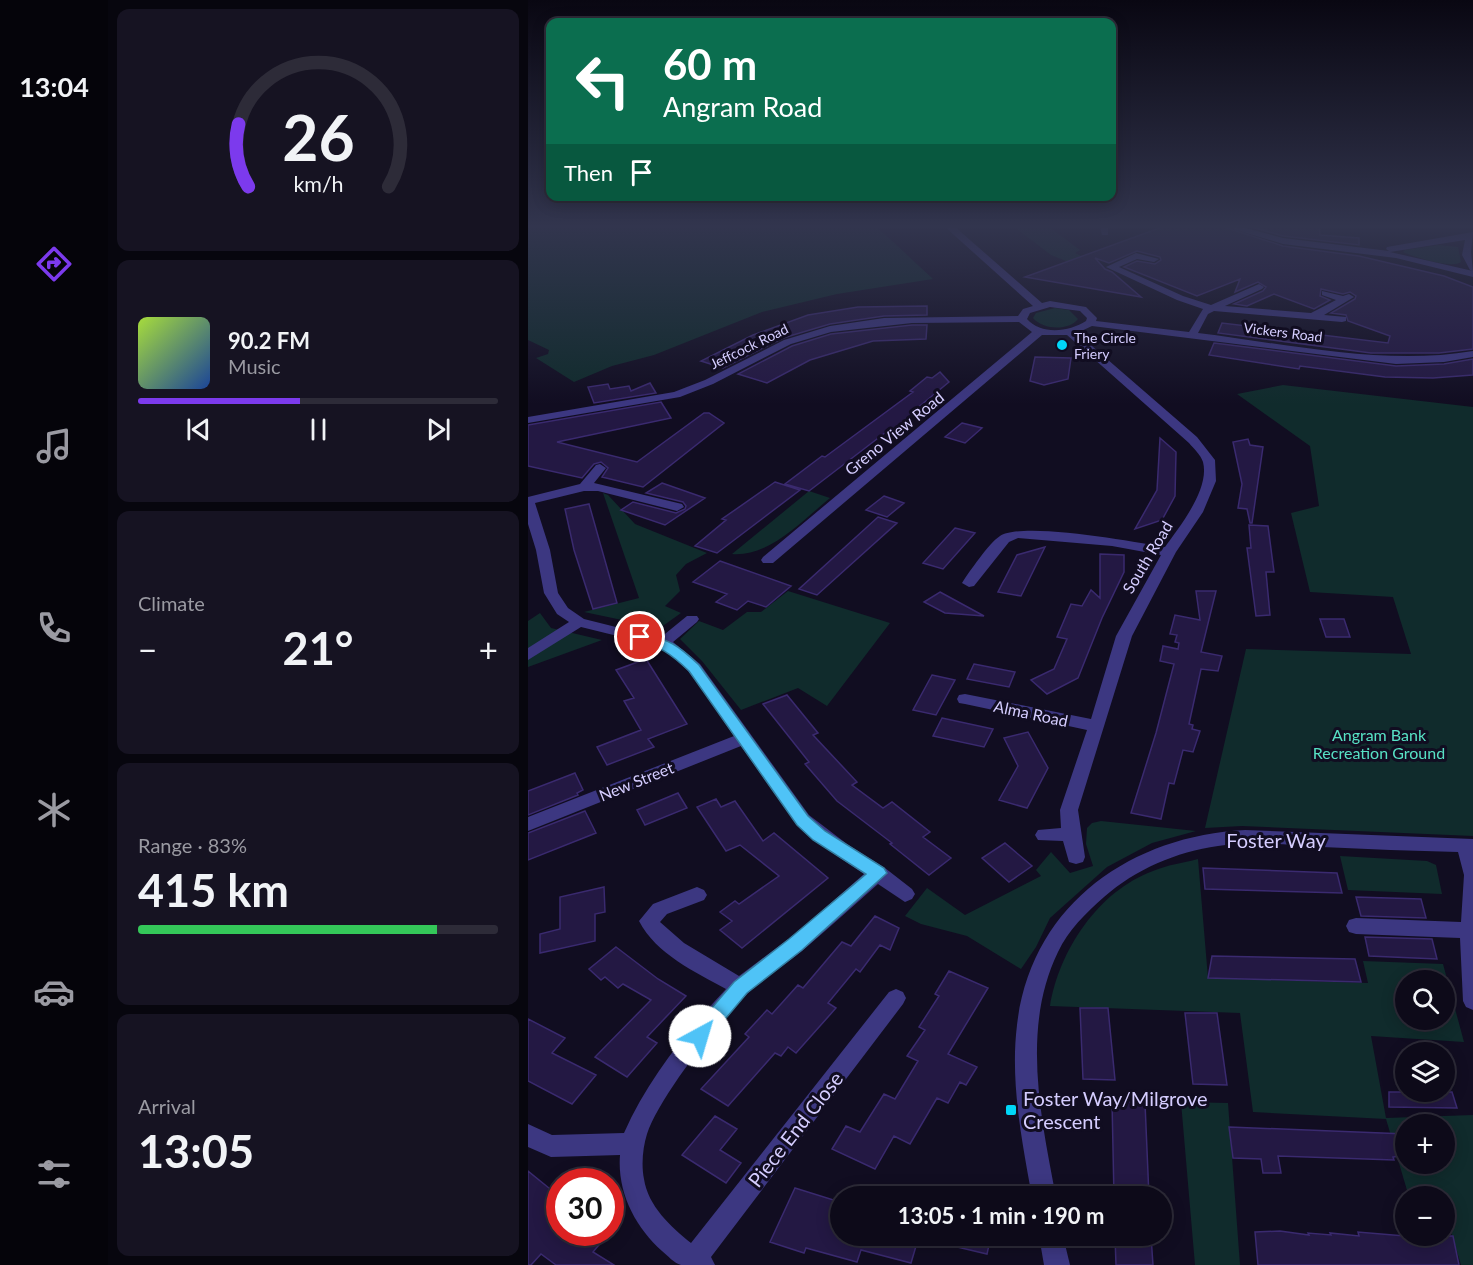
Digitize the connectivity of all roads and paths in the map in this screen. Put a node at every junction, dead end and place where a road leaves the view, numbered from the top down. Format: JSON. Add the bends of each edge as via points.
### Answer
{"nodes":[{"id":1,"x":1015,"y":285,"type":"edge"},
{"id":2,"x":1151,"y":285,"type":"edge"},
{"id":3,"x":1259,"y":287,"type":"dead end"},
{"id":4,"x":1325,"y":293,"type":"dead end"},
{"id":5,"x":1039,"y":306,"type":"junction"},
{"id":6,"x":1211,"y":308,"type":"junction"},
{"id":7,"x":1314,"y":316,"type":"junction"},
{"id":8,"x":1022,"y":319,"type":"junction"},
{"id":9,"x":1342,"y":319,"type":"dead end"},
{"id":10,"x":1090,"y":323,"type":"junction"},
{"id":11,"x":1040,"y":331,"type":"junction"},
{"id":12,"x":1069,"y":332,"type":"junction"},
{"id":13,"x":1192,"y":336,"type":"junction"},
{"id":14,"x":1473,"y":354,"type":"edge"},
{"id":15,"x":528,"y":420,"type":"edge"},
{"id":16,"x":600,"y":468,"type":"dead end"},
{"id":17,"x":584,"y":487,"type":"junction"},
{"id":18,"x":528,"y":502,"type":"edge"},
{"id":19,"x":676,"y":507,"type":"dead end"},
{"id":20,"x":535,"y":552,"type":"edge"},
{"id":21,"x":1169,"y":552,"type":"junction"},
{"id":22,"x":768,"y":560,"type":"dead end"},
{"id":23,"x":969,"y":583,"type":"dead end"},
{"id":24,"x":692,"y":618,"type":"dead end"},
{"id":25,"x":579,"y":622,"type":"junction"},
{"id":26,"x":663,"y":643,"type":"junction"},
{"id":27,"x":528,"y":655,"type":"edge"},
{"id":28,"x":965,"y":699,"type":"dead end"},
{"id":29,"x":1097,"y":726,"type":"junction"},
{"id":30,"x":744,"y":738,"type":"junction"},
{"id":31,"x":528,"y":824,"type":"edge"},
{"id":32,"x":1071,"y":834,"type":"junction"},
{"id":33,"x":1044,"y":835,"type":"dead end"},
{"id":34,"x":1469,"y":846,"type":"edge"},
{"id":35,"x":1076,"y":857,"type":"dead end"},
{"id":36,"x":878,"y":873,"type":"junction"},
{"id":37,"x":905,"y":894,"type":"dead end"},
{"id":38,"x":697,"y":895,"type":"dead end"},
{"id":39,"x":1356,"y":926,"type":"dead end"},
{"id":40,"x":1470,"y":930,"type":"junction"},
{"id":41,"x":741,"y":987,"type":"junction"},
{"id":42,"x":896,"y":998,"type":"dead end"},
{"id":43,"x":1473,"y":1001,"type":"edge"},
{"id":44,"x":528,"y":1136,"type":"edge"},
{"id":45,"x":634,"y":1144,"type":"junction"},
{"id":46,"x":1042,"y":1186,"type":"edge"},
{"id":47,"x":1053,"y":1246,"type":"edge"},
{"id":48,"x":698,"y":1263,"type":"edge"},
{"id":49,"x":1057,"y":1265,"type":"edge"}],
"edges":[{"from":1,"to":5,"type":"street"},
{"from":2,"to":6,"type":"street"},
{"from":3,"to":6,"type":"street"},
{"from":4,"to":7,"type":"street","via":[[1346,298]]},
{"from":5,"to":8,"type":"street","via":[[1026,311]]},
{"from":5,"to":10,"type":"street","via":[[1062,304],[1083,309],[1092,318]]},
{"from":6,"to":7,"type":"street"},
{"from":6,"to":13,"type":"street","via":[[1204,312]]},
{"from":7,"to":9,"type":"street"},
{"from":8,"to":11,"type":"street","via":[[1024,324]]},
{"from":8,"to":15,"type":"street","name":"Jeffcock Road","via":[[879,322],[834,328],[767,350],[700,388]]},
{"from":10,"to":12,"type":"street"},
{"from":10,"to":13,"type":"street","name":"Vickers Road"},
{"from":11,"to":12,"type":"street"},
{"from":11,"to":22,"type":"street","name":"Greno View Road"},
{"from":12,"to":21,"type":"street","name":"South Road","via":[[1193,440],[1209,460],[1210,481],[1204,497]]},
{"from":13,"to":14,"type":"street","name":"Vickers Road","via":[[1396,361]]},
{"from":16,"to":17,"type":"street"},
{"from":17,"to":18,"type":"street"},
{"from":17,"to":19,"type":"street"},
{"from":18,"to":20,"type":"street"},
{"from":20,"to":25,"type":"street","via":[[556,602]]},
{"from":21,"to":23,"type":"street","via":[[1121,543],[1017,534],[1004,539]]},
{"from":21,"to":29,"type":"street","name":"South Road","via":[[1124,636]]},
{"from":24,"to":26,"type":"street"},
{"from":25,"to":26,"type":"street"},
{"from":25,"to":27,"type":"street"},
{"from":26,"to":30,"type":"street","via":[[694,668]]},
{"from":28,"to":29,"type":"street","name":"Alma Road"},
{"from":29,"to":32,"type":"street","name":"South Road","via":[[1074,791]]},
{"from":30,"to":31,"type":"street","name":"New Street"},
{"from":30,"to":36,"type":"street","via":[[803,820],[819,835]]},
{"from":32,"to":33,"type":"street"},
{"from":32,"to":35,"type":"street","name":"South Road"},
{"from":34,"to":40,"type":"street","via":[[1473,874]]},
{"from":34,"to":46,"type":"street","name":"Foster Way","via":[[1266,837],[1218,839],[1145,861],[1089,897],[1048,948],[1030,998],[1026,1032],[1029,1096]]},
{"from":36,"to":37,"type":"street"},
{"from":36,"to":41,"type":"street"},
{"from":38,"to":41,"type":"street","via":[[660,909],[649,921],[654,931],[680,951]]},
{"from":39,"to":40,"type":"street"},
{"from":40,"to":43,"type":"street"},
{"from":41,"to":45,"type":"street","via":[[646,1110]]},
{"from":42,"to":48,"type":"street","name":"Piece End Close"},
{"from":44,"to":45,"type":"street","via":[[551,1146]]},
{"from":45,"to":48,"type":"street","via":[[632,1178],[646,1218],[663,1237]]},
{"from":47,"to":49,"type":"street"}]}
